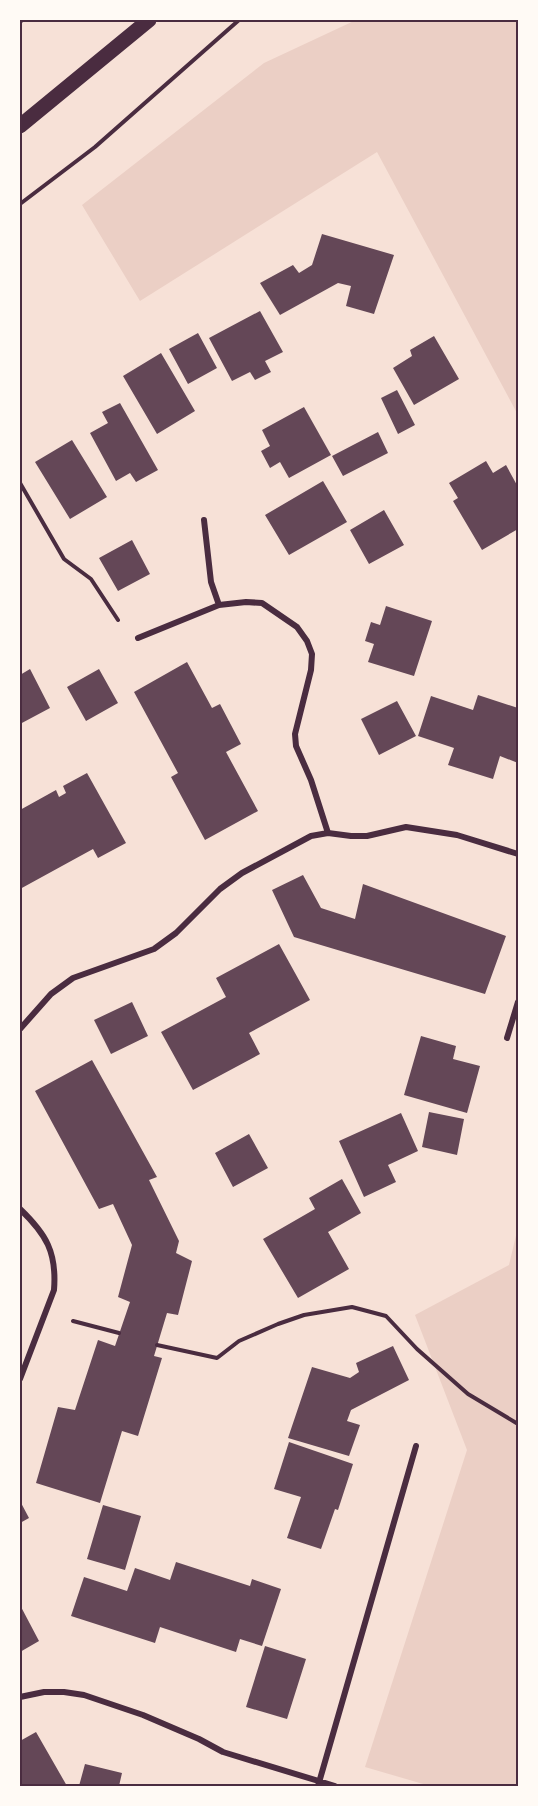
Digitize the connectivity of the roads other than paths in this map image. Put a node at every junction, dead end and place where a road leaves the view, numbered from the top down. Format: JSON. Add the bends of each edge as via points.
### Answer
{"nodes":[{"id":1,"x":149,"y":20,"type":"edge"},
{"id":2,"x":20,"y":126,"type":"edge"},
{"id":3,"x":204,"y":520,"type":"dead end"},
{"id":4,"x":219,"y":605,"type":"junction"},
{"id":5,"x":138,"y":638,"type":"dead end"},
{"id":6,"x":328,"y":833,"type":"junction"},
{"id":7,"x":519,"y":855,"type":"edge"},
{"id":8,"x":519,"y":1002,"type":"edge"},
{"id":9,"x":20,"y":1029,"type":"edge"},
{"id":10,"x":507,"y":1038,"type":"dead end"},
{"id":11,"x":20,"y":1209,"type":"edge"},
{"id":12,"x":20,"y":1379,"type":"edge"},
{"id":13,"x":416,"y":1446,"type":"dead end"},
{"id":14,"x":20,"y":1697,"type":"edge"},
{"id":15,"x":319,"y":1784,"type":"edge"},
{"id":16,"x":335,"y":1786,"type":"edge"}],
"edges":[{"from":1,"to":2,"type":"main road"},
{"from":3,"to":4,"type":"street","via":[[211,582]]},
{"from":4,"to":5,"type":"street"},
{"from":4,"to":6,"type":"street","via":[[262,603],[297,627],[307,641],[312,654],[311,670],[295,734],[296,746]]},
{"from":6,"to":7,"type":"street","via":[[367,836],[406,827],[426,829]]},
{"from":6,"to":9,"type":"street","via":[[311,836],[242,873],[154,949],[73,978],[51,994]]},
{"from":8,"to":10,"type":"street"},
{"from":11,"to":12,"type":"street","via":[[43,1234],[54,1260],[54,1290]]},
{"from":13,"to":15,"type":"street"},
{"from":14,"to":15,"type":"street","via":[[44,1692],[84,1695],[164,1724],[223,1752]]},
{"from":15,"to":16,"type":"street"}]}
